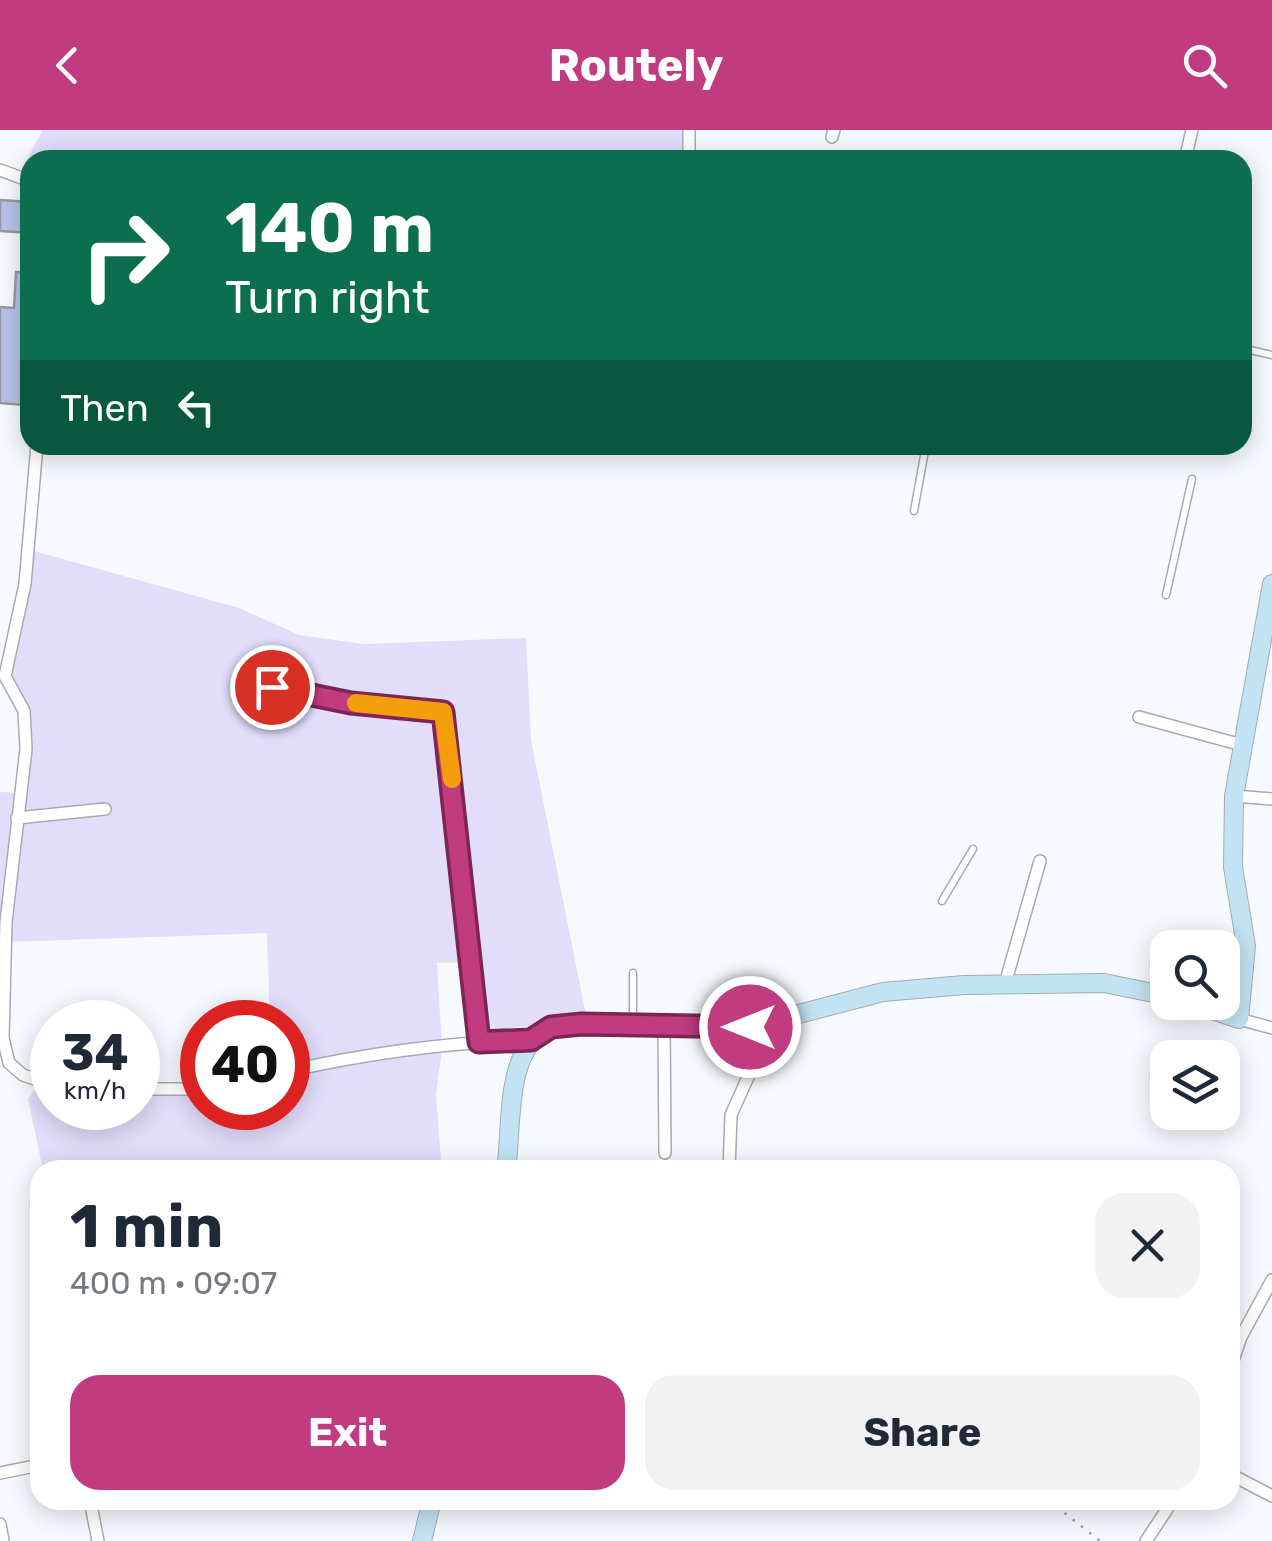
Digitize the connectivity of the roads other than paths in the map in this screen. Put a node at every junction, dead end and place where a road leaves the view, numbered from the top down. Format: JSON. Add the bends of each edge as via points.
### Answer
{"nodes":[{"id":1,"x":35,"y":455,"type":"edge"},
{"id":2,"x":924,"y":455,"type":"edge"},
{"id":3,"x":1192,"y":478,"type":"dead end"},
{"id":4,"x":914,"y":510,"type":"dead end"},
{"id":5,"x":1272,"y":584,"type":"edge"},
{"id":6,"x":1166,"y":595,"type":"dead end"},
{"id":7,"x":2,"y":676,"type":"edge"},
{"id":8,"x":272,"y":687,"type":"dead end"},
{"id":9,"x":1138,"y":717,"type":"dead end"},
{"id":10,"x":1242,"y":745,"type":"junction"},
{"id":11,"x":1234,"y":796,"type":"junction"},
{"id":12,"x":1272,"y":799,"type":"edge"},
{"id":13,"x":105,"y":809,"type":"dead end"},
{"id":14,"x":17,"y":818,"type":"junction"},
{"id":15,"x":974,"y":849,"type":"dead end"},
{"id":16,"x":1040,"y":861,"type":"dead end"},
{"id":17,"x":942,"y":901,"type":"dead end"},
{"id":18,"x":3,"y":922,"type":"edge"},
{"id":19,"x":632,"y":974,"type":"dead end"},
{"id":20,"x":1004,"y":984,"type":"junction"},
{"id":21,"x":1150,"y":992,"type":"edge"},
{"id":22,"x":1240,"y":1009,"type":"edge"},
{"id":23,"x":1240,"y":1019,"type":"edge"},
{"id":24,"x":633,"y":1024,"type":"junction"},
{"id":25,"x":764,"y":1024,"type":"junction"},
{"id":26,"x":664,"y":1025,"type":"junction"},
{"id":27,"x":1272,"y":1028,"type":"edge"},
{"id":28,"x":531,"y":1040,"type":"junction"},
{"id":29,"x":479,"y":1042,"type":"junction"},
{"id":30,"x":310,"y":1067,"type":"edge"},
{"id":31,"x":30,"y":1079,"type":"edge"},
{"id":32,"x":665,"y":1152,"type":"dead end"},
{"id":33,"x":507,"y":1160,"type":"edge"},
{"id":34,"x":730,"y":1160,"type":"edge"},
{"id":35,"x":1272,"y":1280,"type":"edge"},
{"id":36,"x":1240,"y":1328,"type":"edge"},
{"id":37,"x":30,"y":1467,"type":"edge"},
{"id":38,"x":0,"y":1473,"type":"edge"},
{"id":39,"x":1240,"y":1479,"type":"edge"},
{"id":40,"x":1272,"y":1496,"type":"edge"},
{"id":41,"x":92,"y":1510,"type":"edge"},
{"id":42,"x":430,"y":1510,"type":"edge"},
{"id":43,"x":1166,"y":1510,"type":"edge"},
{"id":44,"x":0,"y":1524,"type":"edge"},
{"id":45,"x":3,"y":1541,"type":"edge"},
{"id":46,"x":98,"y":1541,"type":"edge"},
{"id":47,"x":422,"y":1541,"type":"edge"},
{"id":48,"x":1146,"y":1541,"type":"edge"}],
"edges":[{"from":1,"to":7,"type":"street","via":[[25,584]]},
{"from":2,"to":4,"type":"lane"},
{"from":3,"to":6,"type":"lane"},
{"from":5,"to":10,"type":"street"},
{"from":7,"to":14,"type":"street","via":[[24,711]]},
{"from":8,"to":29,"type":"street","via":[[443,712]]},
{"from":9,"to":10,"type":"street"},
{"from":10,"to":11,"type":"street"},
{"from":11,"to":12,"type":"street"},
{"from":11,"to":22,"type":"street","via":[[1233,866],[1246,946]]},
{"from":13,"to":14,"type":"street"},
{"from":14,"to":18,"type":"street"},
{"from":15,"to":17,"type":"lane"},
{"from":16,"to":20,"type":"street"},
{"from":18,"to":31,"type":"street","via":[[3,1038],[9,1063]]},
{"from":19,"to":24,"type":"lane"},
{"from":20,"to":21,"type":"street","via":[[1104,983]]},
{"from":20,"to":25,"type":"street","via":[[883,992]]},
{"from":23,"to":27,"type":"street"},
{"from":24,"to":26,"type":"street"},
{"from":24,"to":28,"type":"street","via":[[551,1027]]},
{"from":25,"to":26,"type":"street"},
{"from":25,"to":34,"type":"street","via":[[731,1114]]},
{"from":26,"to":32,"type":"street"},
{"from":28,"to":29,"type":"street"},
{"from":28,"to":33,"type":"street","via":[[518,1070]]},
{"from":29,"to":30,"type":"street"},
{"from":35,"to":36,"type":"street"},
{"from":37,"to":38,"type":"street"},
{"from":39,"to":40,"type":"street"},
{"from":41,"to":46,"type":"street"},
{"from":42,"to":47,"type":"street"},
{"from":43,"to":48,"type":"street"},
{"from":44,"to":45,"type":"street"}]}
